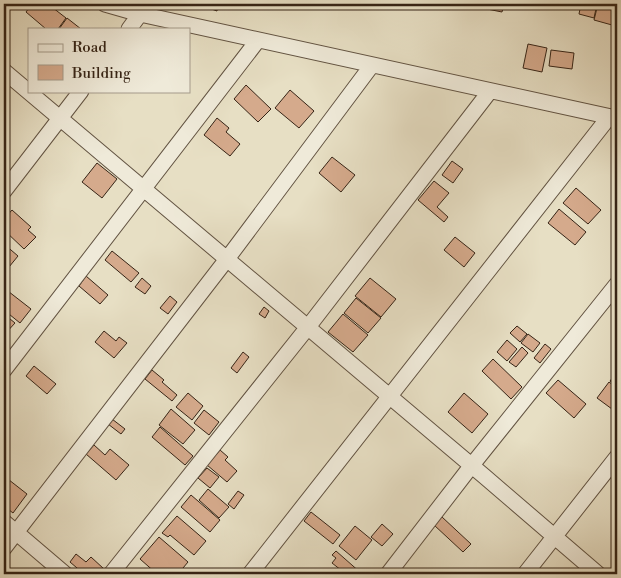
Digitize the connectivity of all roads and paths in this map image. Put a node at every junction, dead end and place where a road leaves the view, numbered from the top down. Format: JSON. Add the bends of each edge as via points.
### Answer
{"nodes":[{"id":1,"x":105,"y":4,"type":"edge"},
{"id":2,"x":140,"y":14,"type":"junction"},
{"id":3,"x":130,"y":28,"type":"edge"},
{"id":4,"x":258,"y":40,"type":"junction"},
{"id":5,"x":372,"y":65,"type":"junction"},
{"id":6,"x":4,"y":72,"type":"edge"},
{"id":7,"x":490,"y":91,"type":"junction"},
{"id":8,"x":28,"y":92,"type":"edge"},
{"id":9,"x":28,"y":92,"type":"edge"},
{"id":10,"x":80,"y":92,"type":"edge"},
{"id":11,"x":60,"y":118,"type":"junction"},
{"id":12,"x":613,"y":118,"type":"edge"},
{"id":13,"x":144,"y":190,"type":"junction"},
{"id":14,"x":4,"y":191,"type":"edge"},
{"id":15,"x":227,"y":259,"type":"junction"},
{"id":16,"x":617,"y":284,"type":"edge"},
{"id":17,"x":308,"y":327,"type":"junction"},
{"id":18,"x":4,"y":370,"type":"edge"},
{"id":19,"x":390,"y":396,"type":"junction"},
{"id":20,"x":617,"y":457,"type":"edge"},
{"id":21,"x":472,"y":465,"type":"junction"},
{"id":22,"x":4,"y":522,"type":"edge"},
{"id":23,"x":16,"y":533,"type":"junction"},
{"id":24,"x":554,"y":536,"type":"junction"},
{"id":25,"x":4,"y":548,"type":"edge"},
{"id":26,"x":65,"y":574,"type":"edge"},
{"id":27,"x":110,"y":574,"type":"edge"},
{"id":28,"x":250,"y":574,"type":"edge"},
{"id":29,"x":388,"y":574,"type":"edge"},
{"id":30,"x":525,"y":574,"type":"edge"},
{"id":31,"x":598,"y":574,"type":"edge"}],
"edges":[{"from":1,"to":2,"type":"street"},
{"from":2,"to":3,"type":"street"},
{"from":2,"to":4,"type":"street"},
{"from":4,"to":5,"type":"street"},
{"from":4,"to":13,"type":"street"},
{"from":5,"to":7,"type":"street"},
{"from":5,"to":15,"type":"street"},
{"from":6,"to":9,"type":"street"},
{"from":7,"to":12,"type":"street"},
{"from":7,"to":17,"type":"street"},
{"from":8,"to":11,"type":"street"},
{"from":10,"to":11,"type":"street"},
{"from":11,"to":13,"type":"street"},
{"from":11,"to":14,"type":"street"},
{"from":12,"to":19,"type":"street"},
{"from":13,"to":15,"type":"street"},
{"from":13,"to":18,"type":"street"},
{"from":15,"to":17,"type":"street"},
{"from":15,"to":23,"type":"street"},
{"from":16,"to":21,"type":"street"},
{"from":17,"to":19,"type":"street"},
{"from":17,"to":27,"type":"street"},
{"from":19,"to":21,"type":"street"},
{"from":19,"to":28,"type":"street"},
{"from":20,"to":24,"type":"street"},
{"from":21,"to":24,"type":"street"},
{"from":21,"to":29,"type":"street"},
{"from":22,"to":23,"type":"street"},
{"from":23,"to":25,"type":"street"},
{"from":23,"to":26,"type":"street"},
{"from":24,"to":30,"type":"street"},
{"from":24,"to":31,"type":"street"}]}
